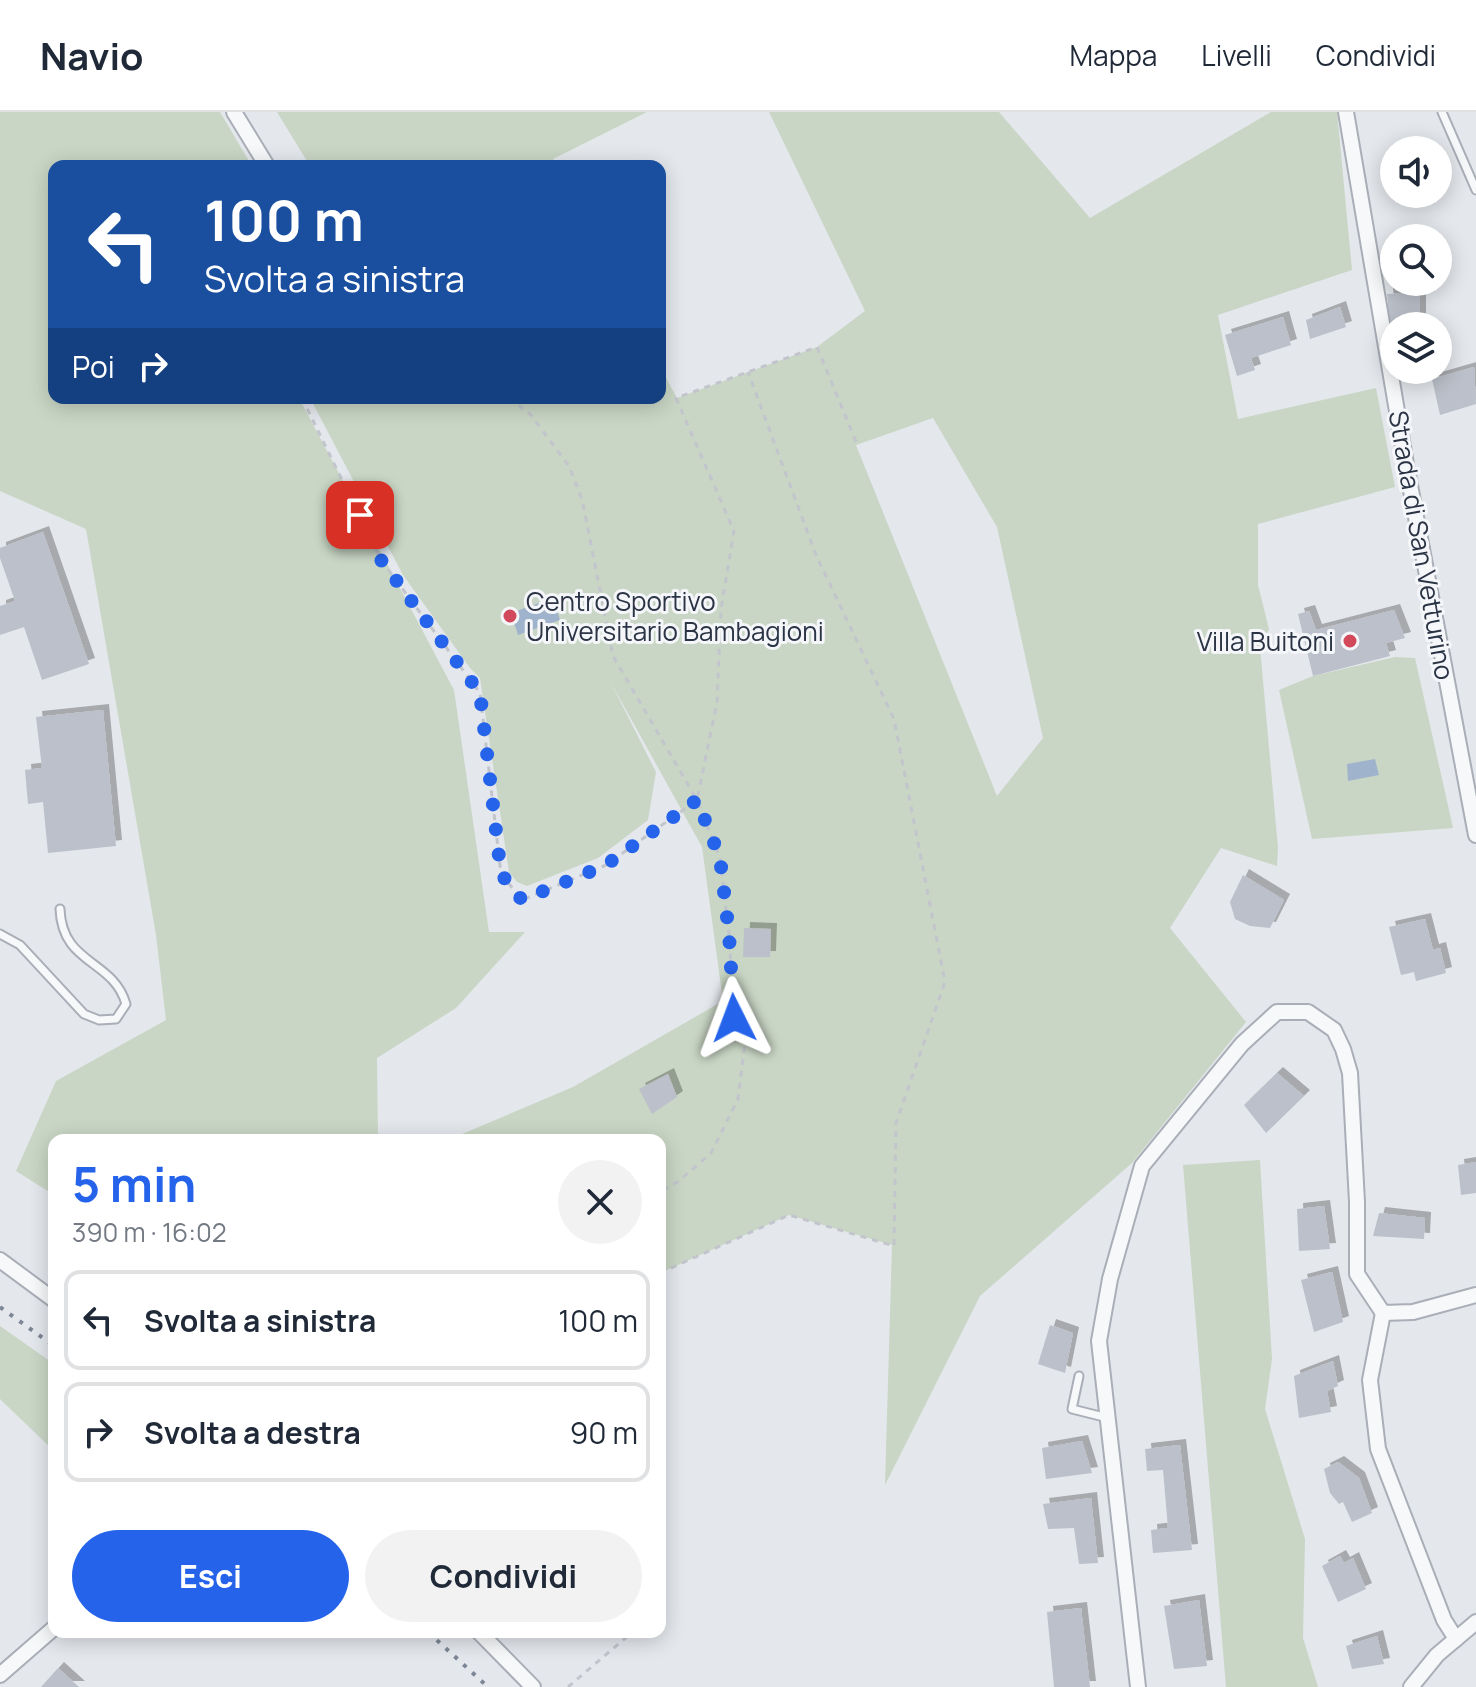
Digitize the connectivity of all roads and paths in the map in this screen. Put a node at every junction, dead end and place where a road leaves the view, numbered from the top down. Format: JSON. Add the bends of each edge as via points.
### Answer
{"nodes":[{"id":1,"x":234,"y":112,"type":"edge"},
{"id":2,"x":1346,"y":112,"type":"edge"},
{"id":3,"x":1442,"y":112,"type":"edge"},
{"id":4,"x":263,"y":160,"type":"edge"},
{"id":5,"x":1476,"y":190,"type":"edge"},
{"id":6,"x":748,"y":372,"type":"junction"},
{"id":7,"x":305,"y":404,"type":"edge"},
{"id":8,"x":517,"y":404,"type":"edge"},
{"id":9,"x":857,"y":444,"type":"dead end"},
{"id":10,"x":697,"y":800,"type":"junction"},
{"id":11,"x":1476,"y":835,"type":"edge"},
{"id":12,"x":60,"y":909,"type":"dead end"},
{"id":13,"x":0,"y":934,"type":"edge"},
{"id":14,"x":666,"y":1189,"type":"edge"},
{"id":15,"x":0,"y":1260,"type":"edge"},
{"id":16,"x":666,"y":1270,"type":"edge"},
{"id":17,"x":1476,"y":1295,"type":"edge"},
{"id":18,"x":48,"y":1296,"type":"edge"},
{"id":19,"x":1383,"y":1313,"type":"junction"},
{"id":20,"x":1079,"y":1376,"type":"dead end"},
{"id":21,"x":1108,"y":1418,"type":"junction"},
{"id":22,"x":1476,"y":1622,"type":"edge"},
{"id":23,"x":48,"y":1633,"type":"edge"},
{"id":24,"x":485,"y":1638,"type":"edge"},
{"id":25,"x":625,"y":1638,"type":"edge"},
{"id":26,"x":1456,"y":1639,"type":"junction"},
{"id":27,"x":0,"y":1675,"type":"edge"},
{"id":28,"x":533,"y":1687,"type":"edge"},
{"id":29,"x":568,"y":1687,"type":"edge"},
{"id":30,"x":1138,"y":1687,"type":"edge"},
{"id":31,"x":1411,"y":1687,"type":"edge"}],
"edges":[{"from":1,"to":4,"type":"street"},
{"from":2,"to":11,"type":"street","name":"Strada di San Vetturino"},
{"from":3,"to":5,"type":"lane"},
{"from":6,"to":9,"type":"path","via":[[817,347]]},
{"from":6,"to":10,"type":"path","via":[[676,398],[734,531],[721,609],[717,702]]},
{"from":6,"to":16,"type":"path","via":[[816,555],[894,719],[945,982],[896,1123],[894,1246],[789,1215]]},
{"from":7,"to":10,"type":"path","via":[[381,560],[480,693],[501,874],[522,900],[606,865]]},
{"from":8,"to":10,"type":"path","via":[[569,466],[582,499],[613,656]]},
{"from":10,"to":14,"type":"path","via":[[720,858],[734,1018],[745,1042],[738,1099],[711,1153]]},
{"from":12,"to":13,"type":"lane","via":[[60,925],[75,952],[122,989],[126,1004],[116,1019],[84,1014],[20,945]]},
{"from":15,"to":18,"type":"street"},
{"from":17,"to":19,"type":"street","via":[[1413,1312]]},
{"from":19,"to":21,"type":"street","via":[[1357,1274],[1350,1073],[1343,1049],[1334,1030],[1308,1012],[1277,1012],[1242,1044],[1142,1166],[1110,1279],[1099,1341]]},
{"from":19,"to":26,"type":"street","via":[[1370,1380],[1378,1449]]},
{"from":20,"to":21,"type":"lane","via":[[1072,1409]]},
{"from":21,"to":30,"type":"street"},
{"from":22,"to":26,"type":"street"},
{"from":23,"to":27,"type":"street"},
{"from":24,"to":28,"type":"street"},
{"from":25,"to":29,"type":"path"},
{"from":26,"to":31,"type":"street"}]}
